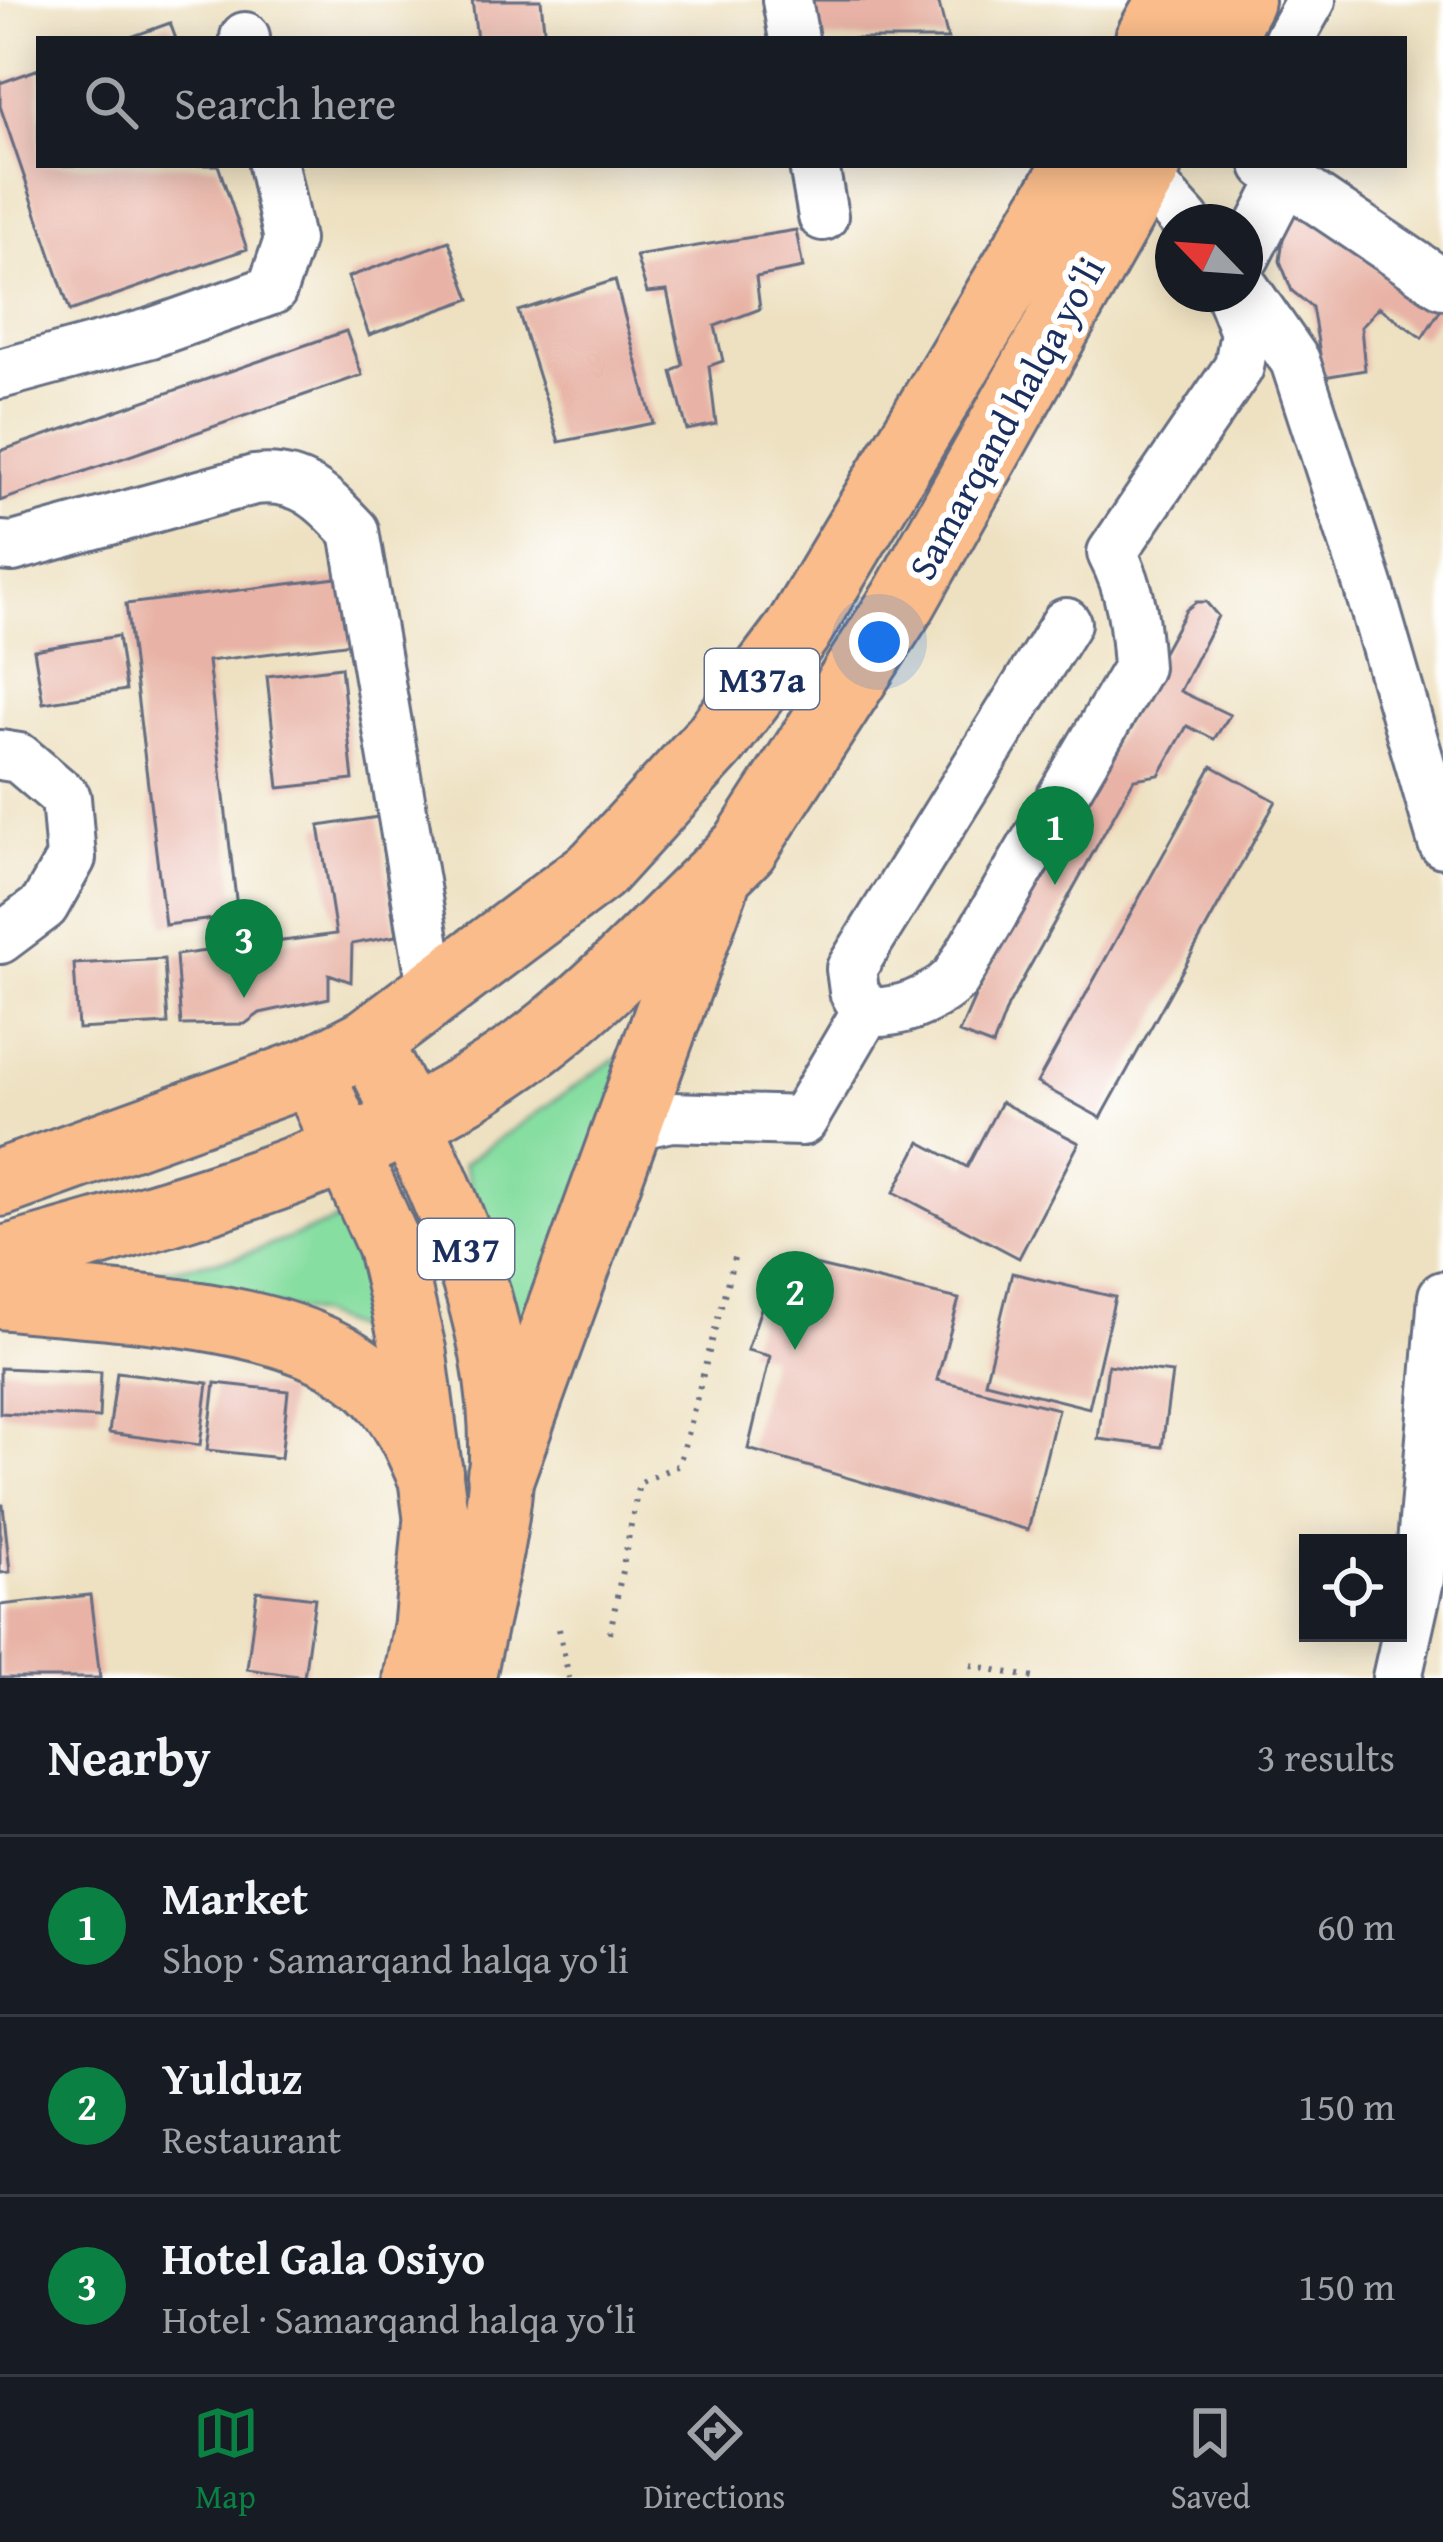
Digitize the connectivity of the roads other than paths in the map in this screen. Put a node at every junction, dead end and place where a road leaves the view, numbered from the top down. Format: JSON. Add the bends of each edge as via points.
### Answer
{"nodes":[{"id":1,"x":788,"y":0,"type":"edge"},
{"id":2,"x":1171,"y":0,"type":"edge"},
{"id":3,"x":1240,"y":0,"type":"edge"},
{"id":4,"x":1311,"y":0,"type":"edge"},
{"id":5,"x":794,"y":36,"type":"edge"},
{"id":6,"x":1151,"y":36,"type":"edge"},
{"id":7,"x":1221,"y":36,"type":"edge"},
{"id":8,"x":1290,"y":36,"type":"edge"},
{"id":9,"x":274,"y":168,"type":"edge"},
{"id":10,"x":815,"y":168,"type":"edge"},
{"id":11,"x":1075,"y":168,"type":"edge"},
{"id":12,"x":1146,"y":169,"type":"edge"},
{"id":13,"x":1276,"y":172,"type":"edge"},
{"id":14,"x":1172,"y":204,"type":"edge"},
{"id":15,"x":1263,"y":208,"type":"edge"},
{"id":16,"x":823,"y":216,"type":"dead end"},
{"id":17,"x":1443,"y":284,"type":"edge"},
{"id":18,"x":1237,"y":312,"type":"edge"},
{"id":19,"x":1261,"y":312,"type":"edge"},
{"id":20,"x":0,"y":374,"type":"edge"},
{"id":21,"x":0,"y":546,"type":"edge"},
{"id":22,"x":1066,"y":623,"type":"dead end"},
{"id":23,"x":0,"y":755,"type":"edge"},
{"id":24,"x":1443,"y":843,"type":"edge"},
{"id":25,"x":720,"y":872,"type":"junction"},
{"id":26,"x":0,"y":939,"type":"edge"},
{"id":27,"x":434,"y":992,"type":"junction"},
{"id":28,"x":866,"y":1012,"type":"junction"},
{"id":29,"x":369,"y":1041,"type":"junction"},
{"id":30,"x":311,"y":1071,"type":"junction"},
{"id":31,"x":409,"y":1122,"type":"junction"},
{"id":32,"x":629,"y":1126,"type":"junction"},
{"id":33,"x":350,"y":1150,"type":"junction"},
{"id":34,"x":0,"y":1183,"type":"edge"},
{"id":35,"x":0,"y":1261,"type":"edge"},
{"id":36,"x":0,"y":1295,"type":"edge"},
{"id":37,"x":1443,"y":1295,"type":"edge"},
{"id":38,"x":429,"y":1471,"type":"junction"},
{"id":39,"x":501,"y":1474,"type":"junction"},
{"id":40,"x":416,"y":1678,"type":"edge"},
{"id":41,"x":463,"y":1678,"type":"edge"},
{"id":42,"x":1396,"y":1678,"type":"edge"}],
"edges":[{"from":1,"to":5,"type":"street"},
{"from":2,"to":6,"type":"highway"},
{"from":3,"to":7,"type":"highway"},
{"from":4,"to":8,"type":"street"},
{"from":9,"to":20,"type":"street","via":[[289,240],[272,290]]},
{"from":10,"to":16,"type":"street"},
{"from":11,"to":27,"type":"highway","name":"Samarqand halqa yoʻli","number":"M37a","via":[[797,632],[715,741],[598,870]]},
{"from":12,"to":14,"type":"street"},
{"from":12,"to":25,"type":"highway","name":"Samarqand halqa yoʻli","number":"M37a","via":[[904,600],[744,848]]},
{"from":13,"to":15,"type":"street"},
{"from":13,"to":17,"type":"street"},
{"from":18,"to":28,"type":"street","via":[[1245,332],[1239,367],[1112,553],[1135,614],[1138,667],[956,979],[891,1015]]},
{"from":19,"to":24,"type":"street","via":[[1295,361]]},
{"from":21,"to":27,"type":"street","via":[[254,480],[278,477],[320,494],[354,531]]},
{"from":22,"to":28,"type":"street","via":[[851,969]]},
{"from":23,"to":26,"type":"street","via":[[20,758],[66,798],[71,858],[44,906]]},
{"from":25,"to":31,"type":"highway","name":"Samarqand halqa yoʻli","number":"M37a","via":[[553,1030]]},
{"from":25,"to":32,"type":"highway"},
{"from":27,"to":29,"type":"highway","name":"Samarqand halqa yoʻli","number":"M37a"},
{"from":28,"to":32,"type":"street","via":[[802,1121],[671,1117]]},
{"from":29,"to":30,"type":"highway","name":"Samarqand halqa yoʻli","number":"M37a"},
{"from":29,"to":31,"type":"main road","number":"M37"},
{"from":30,"to":33,"type":"main road","number":"M37"},
{"from":30,"to":34,"type":"highway","name":"Samarqand halqa yoʻli"},
{"from":31,"to":33,"type":"highway","name":"Samarqand halqa yoʻli","number":"M37a"},
{"from":31,"to":39,"type":"main road","number":"M37","via":[[480,1290],[496,1358]]},
{"from":32,"to":39,"type":"highway"},
{"from":33,"to":35,"type":"highway","name":"Samarqand halqa yoʻli"},
{"from":33,"to":38,"type":"main road","number":"M37","via":[[389,1245]]},
{"from":36,"to":38,"type":"highway","via":[[233,1321],[290,1338],[379,1387]]},
{"from":37,"to":42,"type":"street","via":[[1419,1580]]},
{"from":38,"to":40,"type":"main road","number":"M37","via":[[436,1518]]},
{"from":39,"to":41,"type":"main road","number":"M37"}]}
